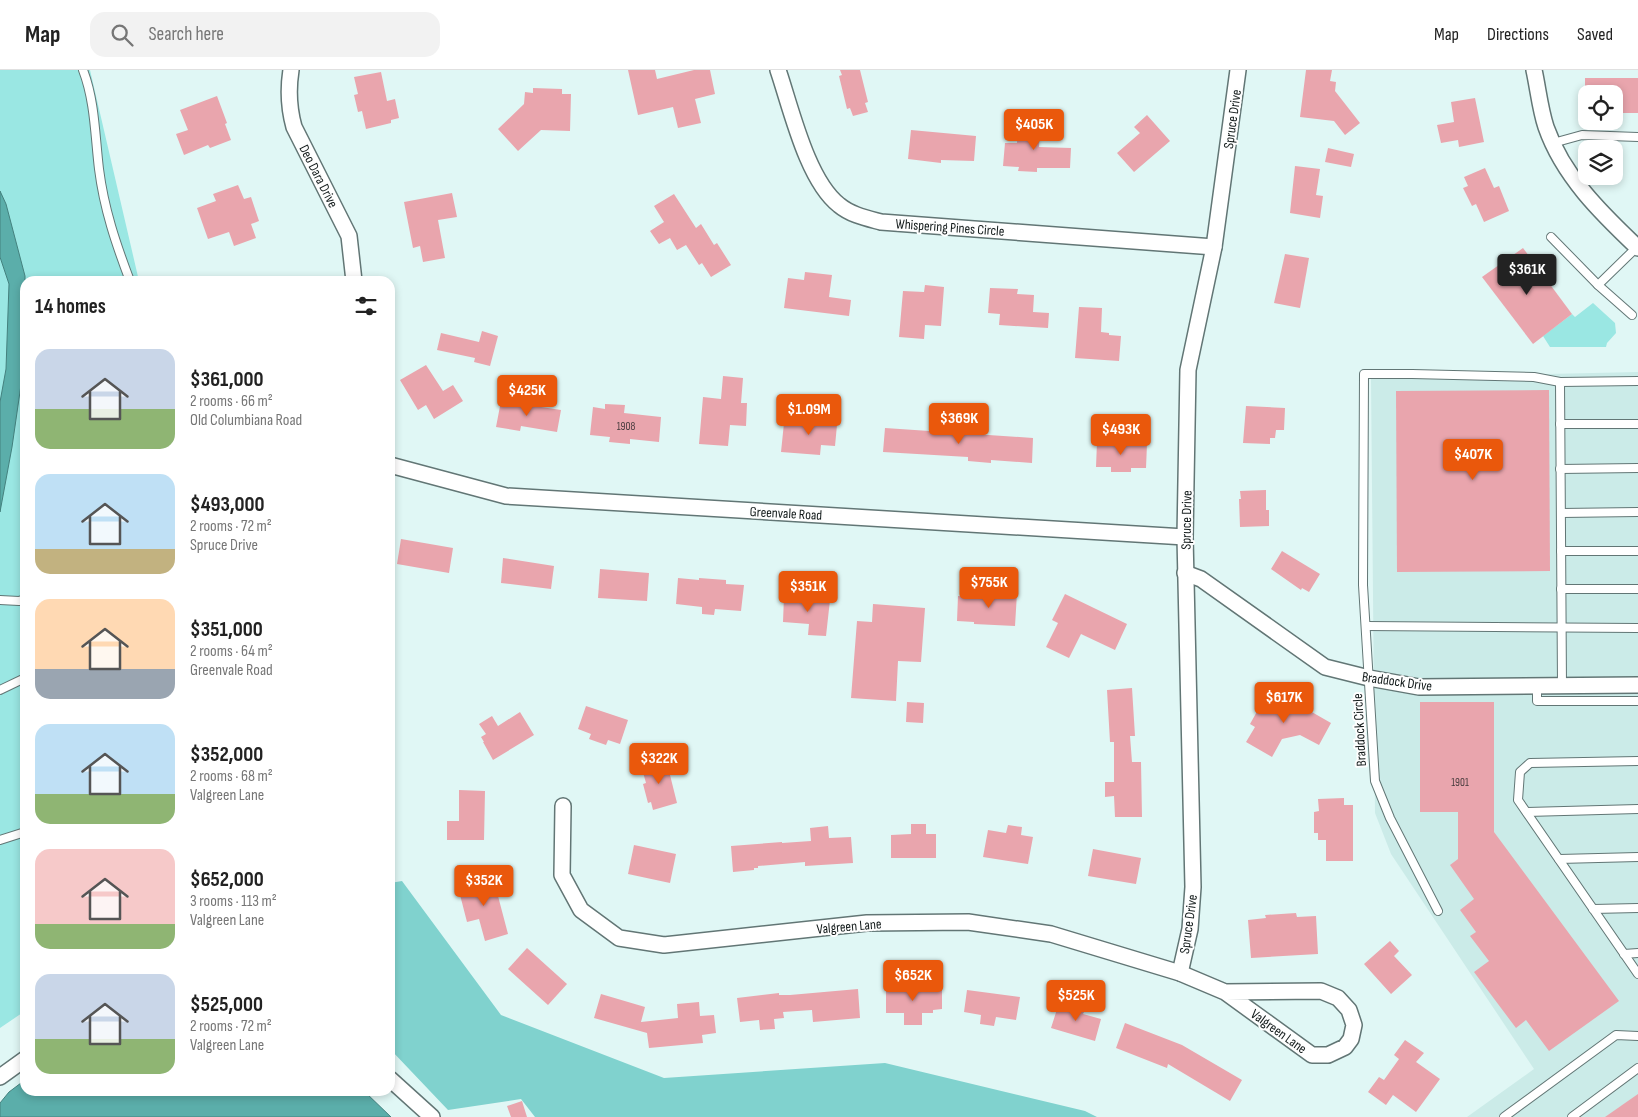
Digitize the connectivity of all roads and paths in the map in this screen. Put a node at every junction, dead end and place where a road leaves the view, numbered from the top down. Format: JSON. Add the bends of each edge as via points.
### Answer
{"nodes":[{"id":1,"x":83,"y":70,"type":"edge"},
{"id":2,"x":291,"y":70,"type":"edge"},
{"id":3,"x":778,"y":70,"type":"edge"},
{"id":4,"x":1238,"y":70,"type":"edge"},
{"id":5,"x":1534,"y":70,"type":"edge"},
{"id":6,"x":1638,"y":137,"type":"edge"},
{"id":7,"x":1552,"y":142,"type":"junction"},
{"id":8,"x":1551,"y":237,"type":"dead end"},
{"id":9,"x":1214,"y":247,"type":"junction"},
{"id":10,"x":1637,"y":248,"type":"edge"},
{"id":11,"x":128,"y":276,"type":"edge"},
{"id":12,"x":353,"y":276,"type":"edge"},
{"id":13,"x":1598,"y":285,"type":"junction"},
{"id":14,"x":1632,"y":315,"type":"dead end"},
{"id":15,"x":1638,"y":381,"type":"edge"},
{"id":16,"x":1560,"y":382,"type":"junction"},
{"id":17,"x":1560,"y":424,"type":"junction"},
{"id":18,"x":1638,"y":424,"type":"edge"},
{"id":19,"x":395,"y":466,"type":"edge"},
{"id":20,"x":1638,"y":468,"type":"edge"},
{"id":21,"x":1560,"y":469,"type":"junction"},
{"id":22,"x":1638,"y":512,"type":"edge"},
{"id":23,"x":1561,"y":513,"type":"junction"},
{"id":24,"x":1185,"y":537,"type":"junction"},
{"id":25,"x":1561,"y":551,"type":"junction"},
{"id":26,"x":1638,"y":551,"type":"edge"},
{"id":27,"x":1186,"y":573,"type":"junction"},
{"id":28,"x":1561,"y":589,"type":"junction"},
{"id":29,"x":1638,"y":589,"type":"edge"},
{"id":30,"x":0,"y":600,"type":"edge"},
{"id":31,"x":20,"y":601,"type":"edge"},
{"id":32,"x":1366,"y":626,"type":"junction"},
{"id":33,"x":1638,"y":628,"type":"edge"},
{"id":34,"x":1562,"y":629,"type":"junction"},
{"id":35,"x":1369,"y":678,"type":"junction"},
{"id":36,"x":20,"y":680,"type":"edge"},
{"id":37,"x":1638,"y":685,"type":"edge"},
{"id":38,"x":1537,"y":686,"type":"junction"},
{"id":39,"x":1562,"y":686,"type":"junction"},
{"id":40,"x":0,"y":690,"type":"edge"},
{"id":41,"x":1638,"y":701,"type":"edge"},
{"id":42,"x":1638,"y":761,"type":"edge"},
{"id":43,"x":563,"y":806,"type":"dead end"},
{"id":44,"x":1638,"y":809,"type":"edge"},
{"id":45,"x":1526,"y":812,"type":"junction"},
{"id":46,"x":20,"y":834,"type":"edge"},
{"id":47,"x":0,"y":840,"type":"edge"},
{"id":48,"x":1638,"y":857,"type":"edge"},
{"id":49,"x":1559,"y":859,"type":"junction"},
{"id":50,"x":1638,"y":908,"type":"edge"},
{"id":51,"x":1593,"y":909,"type":"junction"},
{"id":52,"x":1438,"y":910,"type":"dead end"},
{"id":53,"x":1624,"y":954,"type":"junction"},
{"id":54,"x":1638,"y":954,"type":"edge"},
{"id":55,"x":1180,"y":973,"type":"junction"},
{"id":56,"x":1638,"y":974,"type":"edge"},
{"id":57,"x":1224,"y":992,"type":"junction"},
{"id":58,"x":1638,"y":1036,"type":"edge"},
{"id":59,"x":20,"y":1063,"type":"edge"},
{"id":60,"x":1638,"y":1068,"type":"edge"},
{"id":61,"x":0,"y":1078,"type":"edge"},
{"id":62,"x":395,"y":1084,"type":"edge"},
{"id":63,"x":432,"y":1117,"type":"edge"},
{"id":64,"x":1504,"y":1117,"type":"edge"},
{"id":65,"x":1572,"y":1117,"type":"edge"}],
"edges":[{"from":1,"to":11,"type":"lane","via":[[90,88],[99,172],[112,233]]},
{"from":2,"to":12,"type":"street","name":"Deo Dara Drive","via":[[294,127],[349,236]]},
{"from":3,"to":9,"type":"street","name":"Whispering Pines Circle","via":[[808,161],[827,193],[850,212],[881,222]]},
{"from":4,"to":9,"type":"street","name":"Spruce Drive"},
{"from":5,"to":7,"type":"street"},
{"from":6,"to":7,"type":"lane","via":[[1582,135]]},
{"from":7,"to":10,"type":"street","via":[[1587,197]]},
{"from":8,"to":13,"type":"lane"},
{"from":9,"to":24,"type":"street","name":"Spruce Drive","via":[[1188,370]]},
{"from":10,"to":13,"type":"lane"},
{"from":13,"to":14,"type":"lane"},
{"from":15,"to":16,"type":"lane"},
{"from":16,"to":17,"type":"lane"},
{"from":16,"to":32,"type":"lane","name":"Braddock Circle","via":[[1534,377],[1364,374],[1363,585]]},
{"from":17,"to":18,"type":"lane"},
{"from":17,"to":21,"type":"lane"},
{"from":19,"to":24,"type":"street","name":"Greenvale Road","via":[[506,496]]},
{"from":20,"to":21,"type":"lane"},
{"from":21,"to":23,"type":"lane"},
{"from":22,"to":23,"type":"lane"},
{"from":23,"to":25,"type":"lane"},
{"from":24,"to":27,"type":"street","name":"Spruce Drive"},
{"from":25,"to":26,"type":"lane"},
{"from":25,"to":28,"type":"lane"},
{"from":27,"to":35,"type":"street","name":"Braddock Drive","via":[[1200,579],[1325,667]]},
{"from":27,"to":55,"type":"street","name":"Spruce Drive","via":[[1192,886],[1190,929]]},
{"from":28,"to":29,"type":"lane"},
{"from":28,"to":34,"type":"lane"},
{"from":30,"to":31,"type":"lane"},
{"from":32,"to":34,"type":"lane"},
{"from":32,"to":35,"type":"lane","name":"Braddock Circle"},
{"from":33,"to":34,"type":"lane"},
{"from":34,"to":39,"type":"lane"},
{"from":35,"to":38,"type":"street","name":"Braddock Drive","via":[[1419,687]]},
{"from":35,"to":52,"type":"lane","name":"Braddock Circle","via":[[1375,781],[1390,818]]},
{"from":36,"to":40,"type":"lane"},
{"from":37,"to":39,"type":"street","name":"Braddock Drive"},
{"from":38,"to":39,"type":"street","name":"Braddock Drive"},
{"from":38,"to":41,"type":"lane","via":[[1537,701]]},
{"from":42,"to":45,"type":"lane","via":[[1530,762],[1520,772],[1518,800]]},
{"from":43,"to":55,"type":"street","name":"Valgreen Lane","via":[[562,875],[581,910],[619,938],[664,945],[867,923],[968,922],[1051,934]]},
{"from":44,"to":45,"type":"lane"},
{"from":45,"to":49,"type":"lane"},
{"from":46,"to":47,"type":"lane"},
{"from":48,"to":49,"type":"lane"},
{"from":49,"to":51,"type":"lane"},
{"from":50,"to":51,"type":"lane"},
{"from":51,"to":53,"type":"lane"},
{"from":53,"to":54,"type":"lane"},
{"from":53,"to":56,"type":"lane"},
{"from":55,"to":57,"type":"street","name":"Valgreen Lane"},
{"from":57,"to":57,"type":"street","name":"Valgreen Lane","via":[[1312,1055],[1328,1055],[1345,1047],[1351,1039],[1354,1025],[1349,1010],[1338,998],[1321,991]]},
{"from":58,"to":64,"type":"lane","via":[[1616,1035]]},
{"from":59,"to":61,"type":"street"},
{"from":60,"to":65,"type":"lane"},
{"from":62,"to":63,"type":"street"}]}
